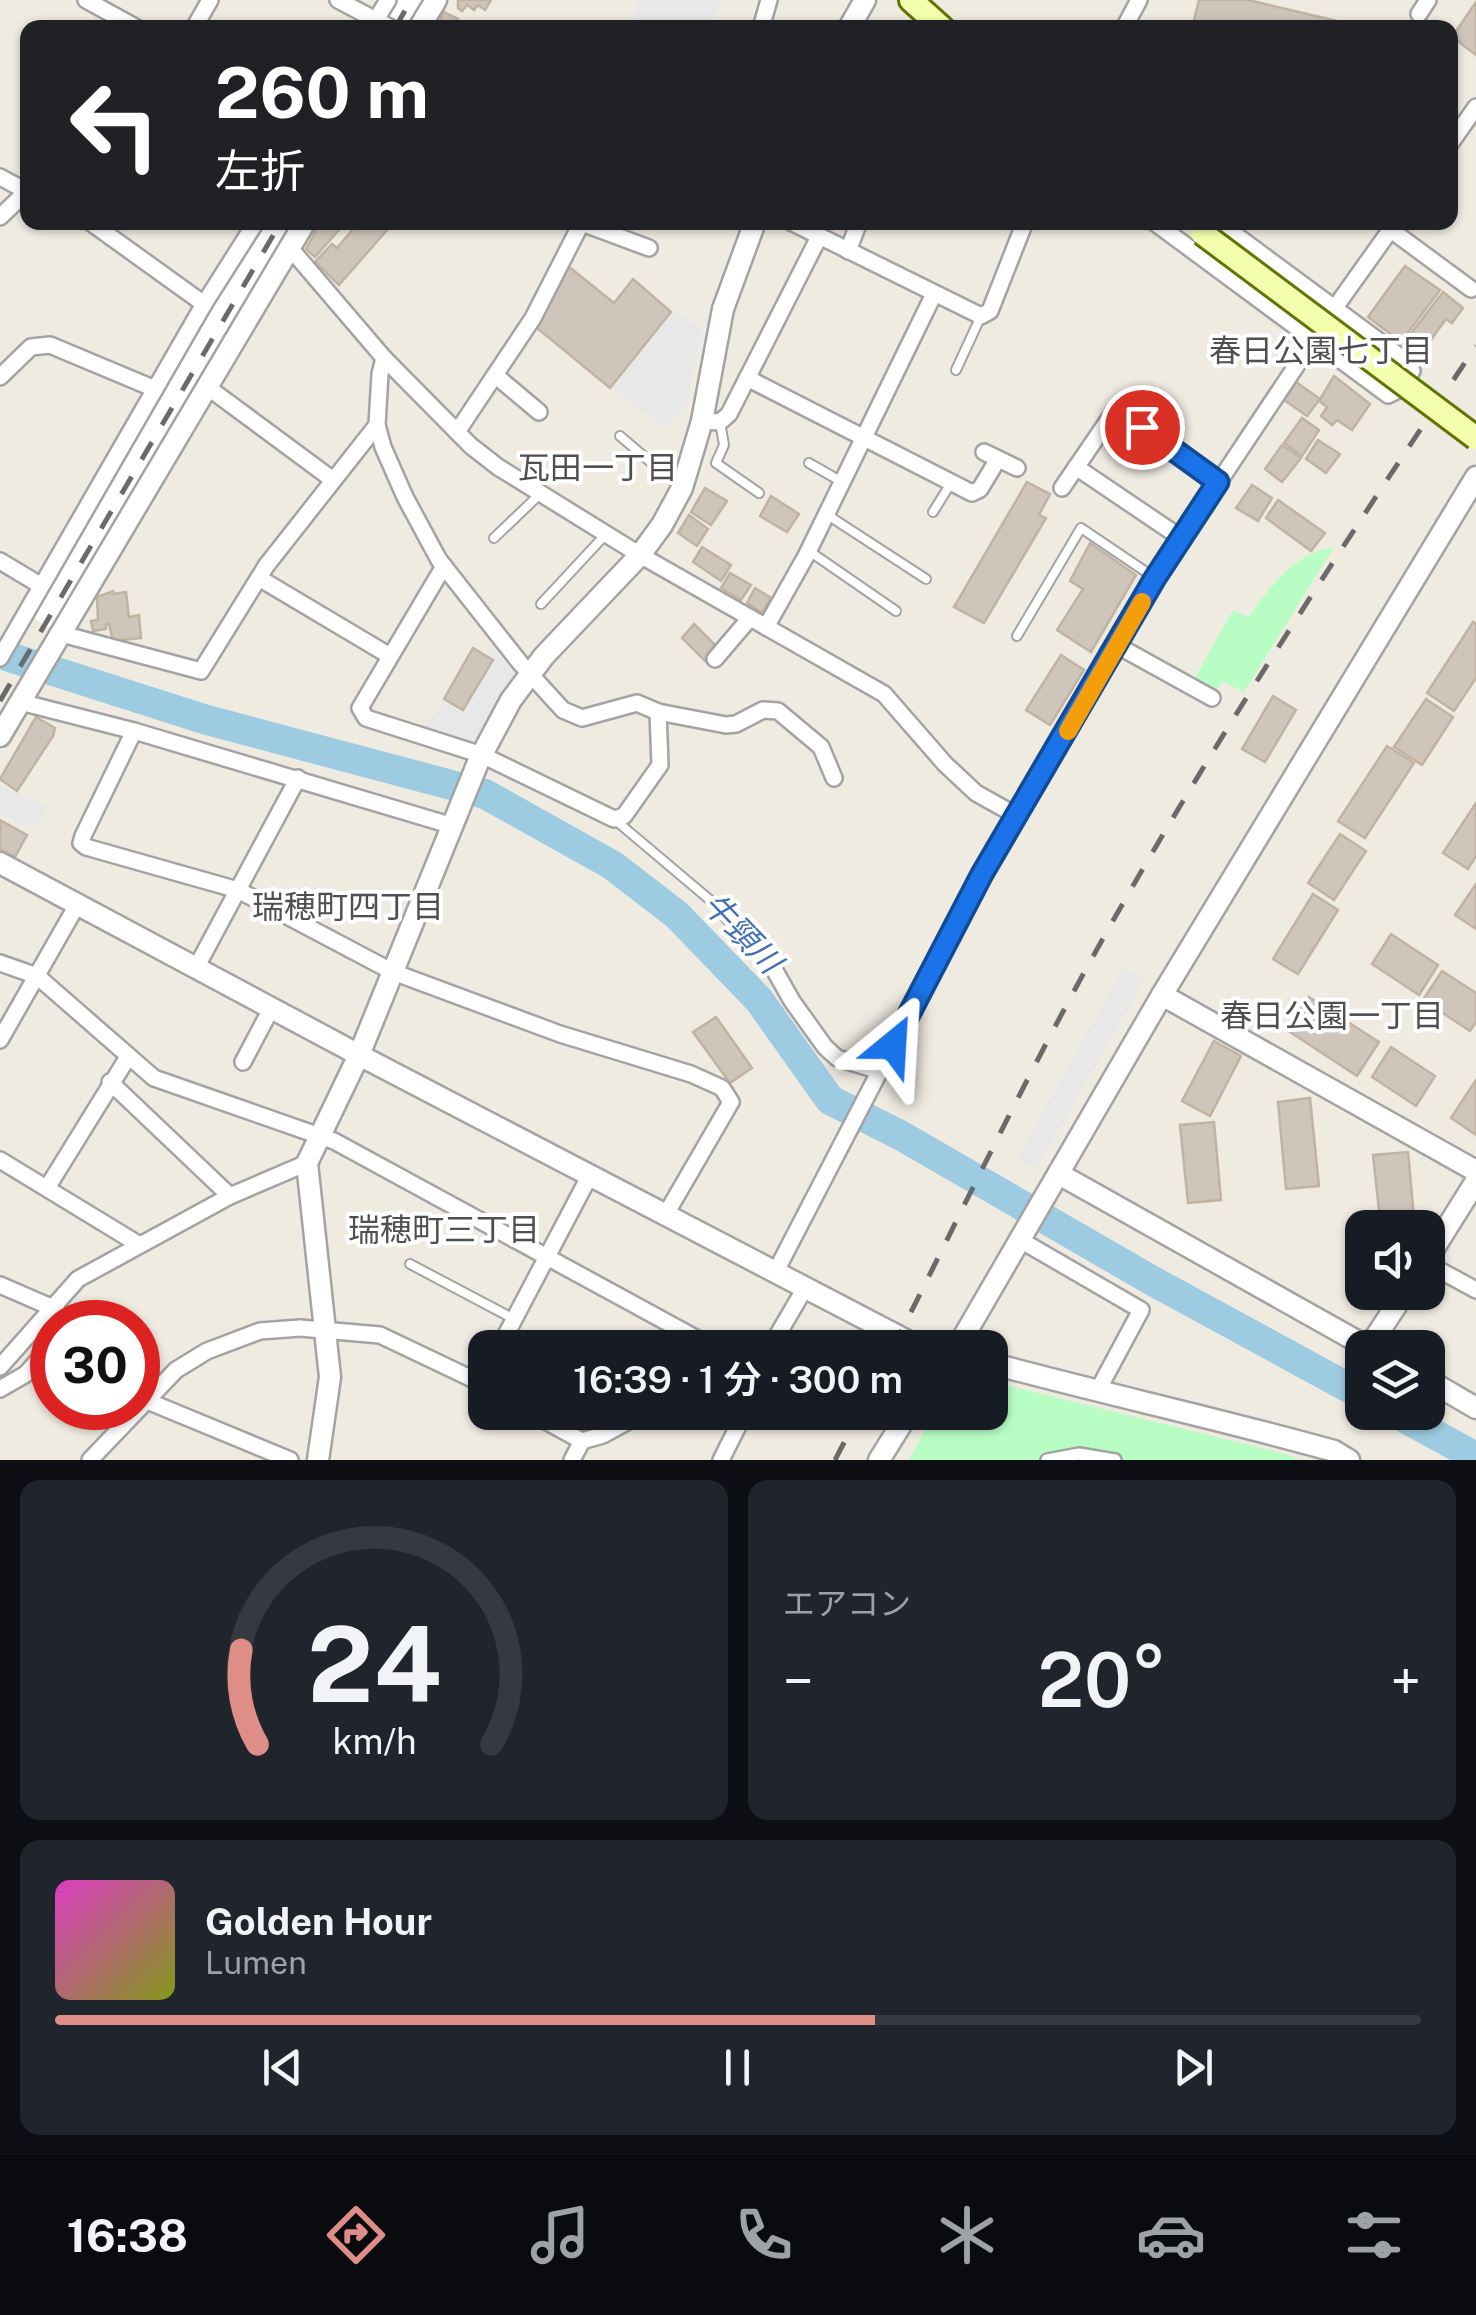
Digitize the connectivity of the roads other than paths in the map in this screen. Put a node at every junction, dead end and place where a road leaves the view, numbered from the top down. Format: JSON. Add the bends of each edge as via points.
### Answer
{"nodes":[{"id":1,"x":86,"y":0,"type":"edge"},
{"id":2,"x":338,"y":0,"type":"edge"},
{"id":3,"x":122,"y":20,"type":"edge"},
{"id":4,"x":372,"y":20,"type":"edge"},
{"id":5,"x":1476,"y":107,"type":"edge"},
{"id":6,"x":1458,"y":133,"type":"edge"},
{"id":7,"x":20,"y":199,"type":"edge"},
{"id":8,"x":0,"y":218,"type":"edge"},
{"id":9,"x":101,"y":230,"type":"edge"},
{"id":10,"x":247,"y":230,"type":"edge"},
{"id":11,"x":300,"y":230,"type":"edge"},
{"id":12,"x":577,"y":230,"type":"edge"},
{"id":13,"x":600,"y":230,"type":"edge"},
{"id":14,"x":751,"y":230,"type":"edge"},
{"id":15,"x":806,"y":230,"type":"edge"},
{"id":16,"x":856,"y":230,"type":"edge"},
{"id":17,"x":1021,"y":230,"type":"edge"},
{"id":18,"x":1165,"y":230,"type":"edge"},
{"id":19,"x":1208,"y":230,"type":"edge"},
{"id":20,"x":1209,"y":230,"type":"edge"},
{"id":21,"x":1390,"y":230,"type":"edge"},
{"id":22,"x":1398,"y":230,"type":"edge"},
{"id":23,"x":819,"y":237,"type":"junction"},
{"id":24,"x":290,"y":248,"type":"junction"},
{"id":25,"x":649,"y":248,"type":"dead end"},
{"id":26,"x":848,"y":251,"type":"junction"},
{"id":27,"x":1471,"y":289,"type":"dead end"},
{"id":28,"x":934,"y":294,"type":"junction"},
{"id":29,"x":204,"y":304,"type":"junction"},
{"id":30,"x":1334,"y":309,"type":"junction"},
{"id":31,"x":981,"y":316,"type":"junction"},
{"id":32,"x":1315,"y":342,"type":"junction"},
{"id":33,"x":384,"y":358,"type":"junction"},
{"id":34,"x":956,"y":370,"type":"dead end"},
{"id":35,"x":495,"y":376,"type":"junction"},
{"id":36,"x":0,"y":377,"type":"edge"},
{"id":37,"x":747,"y":378,"type":"junction"},
{"id":38,"x":206,"y":386,"type":"junction"},
{"id":39,"x":155,"y":389,"type":"junction"},
{"id":40,"x":539,"y":412,"type":"dead end"},
{"id":41,"x":711,"y":421,"type":"junction"},
{"id":42,"x":377,"y":424,"type":"junction"},
{"id":43,"x":457,"y":432,"type":"junction"},
{"id":44,"x":620,"y":436,"type":"dead end"},
{"id":45,"x":1476,"y":438,"type":"edge"},
{"id":46,"x":863,"y":439,"type":"junction"},
{"id":47,"x":810,"y":464,"type":"dead end"},
{"id":48,"x":1076,"y":467,"type":"junction"},
{"id":49,"x":1017,"y":468,"type":"dead end"},
{"id":50,"x":1476,"y":477,"type":"edge"},
{"id":51,"x":332,"y":480,"type":"junction"},
{"id":52,"x":842,"y":482,"type":"junction"},
{"id":53,"x":1218,"y":482,"type":"junction"},
{"id":54,"x":951,"y":483,"type":"junction"},
{"id":55,"x":682,"y":488,"type":"junction"},
{"id":56,"x":1062,"y":488,"type":"dead end"},
{"id":57,"x":541,"y":493,"type":"junction"},
{"id":58,"x":759,"y":493,"type":"dead end"},
{"id":59,"x":933,"y":512,"type":"dead end"},
{"id":60,"x":826,"y":514,"type":"junction"},
{"id":61,"x":606,"y":534,"type":"junction"},
{"id":62,"x":494,"y":538,"type":"dead end"},
{"id":63,"x":1181,"y":538,"type":"junction"},
{"id":64,"x":808,"y":551,"type":"junction"},
{"id":65,"x":640,"y":555,"type":"junction"},
{"id":66,"x":0,"y":560,"type":"edge"},
{"id":67,"x":444,"y":566,"type":"junction"},
{"id":68,"x":259,"y":578,"type":"junction"},
{"id":69,"x":926,"y":578,"type":"dead end"},
{"id":70,"x":1155,"y":578,"type":"junction"},
{"id":71,"x":40,"y":585,"type":"junction"},
{"id":72,"x":541,"y":604,"type":"dead end"},
{"id":73,"x":896,"y":611,"type":"dead end"},
{"id":74,"x":750,"y":618,"type":"junction"},
{"id":75,"x":0,"y":620,"type":"edge"},
{"id":76,"x":19,"y":625,"type":"junction"},
{"id":77,"x":766,"y":627,"type":"junction"},
{"id":78,"x":58,"y":633,"type":"junction"},
{"id":79,"x":1017,"y":636,"type":"dead end"},
{"id":80,"x":1118,"y":646,"type":"junction"},
{"id":81,"x":390,"y":656,"type":"junction"},
{"id":82,"x":0,"y":658,"type":"edge"},
{"id":83,"x":715,"y":659,"type":"dead end"},
{"id":84,"x":529,"y":674,"type":"junction"},
{"id":85,"x":1212,"y":698,"type":"dead end"},
{"id":86,"x":20,"y":702,"type":"junction"},
{"id":87,"x":658,"y":712,"type":"junction"},
{"id":88,"x":134,"y":731,"type":"junction"},
{"id":89,"x":0,"y":736,"type":"edge"},
{"id":90,"x":481,"y":758,"type":"junction"},
{"id":91,"x":298,"y":778,"type":"junction"},
{"id":92,"x":834,"y":778,"type":"dead end"},
{"id":93,"x":1017,"y":816,"type":"junction"},
{"id":94,"x":614,"y":819,"type":"junction"},
{"id":95,"x":452,"y":826,"type":"junction"},
{"id":96,"x":0,"y":863,"type":"edge"},
{"id":97,"x":238,"y":890,"type":"junction"},
{"id":98,"x":77,"y":905,"type":"junction"},
{"id":99,"x":729,"y":916,"type":"joint"},
{"id":100,"x":0,"y":962,"type":"edge"},
{"id":101,"x":197,"y":966,"type":"junction"},
{"id":102,"x":393,"y":972,"type":"junction"},
{"id":103,"x":37,"y":976,"type":"junction"},
{"id":104,"x":1162,"y":995,"type":"junction"},
{"id":105,"x":272,"y":1007,"type":"junction"},
{"id":106,"x":0,"y":1040,"type":"edge"},
{"id":107,"x":359,"y":1056,"type":"junction"},
{"id":108,"x":128,"y":1057,"type":"junction"},
{"id":109,"x":242,"y":1062,"type":"dead end"},
{"id":110,"x":877,"y":1078,"type":"junction"},
{"id":111,"x":110,"y":1082,"type":"junction"},
{"id":112,"x":318,"y":1136,"type":"junction"},
{"id":113,"x":0,"y":1160,"type":"edge"},
{"id":114,"x":307,"y":1163,"type":"junction"},
{"id":115,"x":1476,"y":1171,"type":"edge"},
{"id":116,"x":1058,"y":1174,"type":"junction"},
{"id":117,"x":590,"y":1175,"type":"junction"},
{"id":118,"x":1476,"y":1181,"type":"edge"},
{"id":119,"x":46,"y":1188,"type":"junction"},
{"id":120,"x":230,"y":1196,"type":"junction"},
{"id":121,"x":666,"y":1214,"type":"junction"},
{"id":122,"x":1445,"y":1233,"type":"edge"},
{"id":123,"x":1022,"y":1242,"type":"junction"},
{"id":124,"x":138,"y":1244,"type":"junction"},
{"id":125,"x":548,"y":1254,"type":"junction"},
{"id":126,"x":410,"y":1264,"type":"dead end"},
{"id":127,"x":776,"y":1271,"type":"junction"},
{"id":128,"x":1445,"y":1271,"type":"edge"},
{"id":129,"x":0,"y":1285,"type":"edge"},
{"id":130,"x":805,"y":1288,"type":"junction"},
{"id":131,"x":1476,"y":1290,"type":"edge"},
{"id":132,"x":65,"y":1300,"type":"edge"},
{"id":133,"x":30,"y":1301,"type":"edge"},
{"id":134,"x":514,"y":1320,"type":"junction"},
{"id":135,"x":509,"y":1330,"type":"edge"},
{"id":136,"x":682,"y":1330,"type":"edge"},
{"id":137,"x":780,"y":1330,"type":"edge"},
{"id":138,"x":886,"y":1330,"type":"edge"},
{"id":139,"x":968,"y":1330,"type":"edge"},
{"id":140,"x":326,"y":1331,"type":"junction"},
{"id":141,"x":1345,"y":1334,"type":"edge"},
{"id":142,"x":30,"y":1339,"type":"edge"},
{"id":143,"x":0,"y":1367,"type":"edge"},
{"id":144,"x":1008,"y":1368,"type":"edge"},
{"id":145,"x":30,"y":1369,"type":"edge"},
{"id":146,"x":468,"y":1373,"type":"edge"},
{"id":147,"x":160,"y":1382,"type":"edge"},
{"id":148,"x":0,"y":1389,"type":"edge"},
{"id":149,"x":1445,"y":1390,"type":"edge"},
{"id":150,"x":1097,"y":1392,"type":"junction"},
{"id":151,"x":160,"y":1404,"type":"edge"},
{"id":152,"x":1476,"y":1408,"type":"edge"},
{"id":153,"x":114,"y":1430,"type":"edge"},
{"id":154,"x":562,"y":1430,"type":"edge"},
{"id":155,"x":612,"y":1430,"type":"edge"},
{"id":156,"x":736,"y":1430,"type":"edge"},
{"id":157,"x":898,"y":1430,"type":"edge"},
{"id":158,"x":582,"y":1441,"type":"junction"},
{"id":159,"x":90,"y":1460,"type":"edge"},
{"id":160,"x":290,"y":1460,"type":"edge"},
{"id":161,"x":318,"y":1460,"type":"edge"},
{"id":162,"x":572,"y":1460,"type":"edge"},
{"id":163,"x":721,"y":1460,"type":"edge"},
{"id":164,"x":879,"y":1460,"type":"edge"},
{"id":165,"x":1047,"y":1460,"type":"edge"},
{"id":166,"x":1115,"y":1460,"type":"edge"},
{"id":167,"x":1350,"y":1460,"type":"edge"}],
"edges":[{"from":1,"to":3,"type":"street"},
{"from":2,"to":4,"type":"street"},
{"from":5,"to":6,"type":"street"},
{"from":7,"to":8,"type":"street"},
{"from":9,"to":29,"type":"street"},
{"from":10,"to":29,"type":"street"},
{"from":11,"to":24,"type":"street"},
{"from":12,"to":35,"type":"street"},
{"from":13,"to":25,"type":"street"},
{"from":14,"to":41,"type":"street","via":[[723,309]]},
{"from":15,"to":23,"type":"street"},
{"from":16,"to":26,"type":"street"},
{"from":17,"to":31,"type":"street","via":[[990,311]]},
{"from":18,"to":32,"type":"street"},
{"from":19,"to":45,"type":"main road","bridge":true},
{"from":20,"to":30,"type":"street"},
{"from":21,"to":30,"type":"street"},
{"from":22,"to":27,"type":"street"},
{"from":23,"to":26,"type":"street"},
{"from":23,"to":37,"type":"street"},
{"from":24,"to":33,"type":"street"},
{"from":24,"to":38,"type":"street"},
{"from":26,"to":28,"type":"street"},
{"from":28,"to":31,"type":"street"},
{"from":28,"to":46,"type":"street"},
{"from":29,"to":39,"type":"street"},
{"from":30,"to":32,"type":"street"},
{"from":30,"to":32,"type":"street","via":[[1412,371],[1388,395]]},
{"from":31,"to":34,"type":"lane"},
{"from":32,"to":53,"type":"street"},
{"from":33,"to":42,"type":"street"},
{"from":33,"to":43,"type":"street"},
{"from":35,"to":40,"type":"street"},
{"from":35,"to":43,"type":"street"},
{"from":36,"to":39,"type":"street","via":[[31,347],[50,345]]},
{"from":37,"to":41,"type":"street","via":[[729,414]]},
{"from":37,"to":46,"type":"street"},
{"from":38,"to":51,"type":"street"},
{"from":38,"to":78,"type":"street"},
{"from":39,"to":71,"type":"street"},
{"from":41,"to":55,"type":"street"},
{"from":41,"to":58,"type":"lane","via":[[724,445],[716,464]]},
{"from":42,"to":51,"type":"street"},
{"from":42,"to":67,"type":"street","via":[[405,497]]},
{"from":43,"to":57,"type":"street"},
{"from":44,"to":55,"type":"lane"},
{"from":46,"to":52,"type":"street"},
{"from":46,"to":54,"type":"street"},
{"from":47,"to":52,"type":"lane"},
{"from":48,"to":53,"type":"street","via":[[1116,409]]},
{"from":48,"to":56,"type":"street"},
{"from":48,"to":63,"type":"street"},
{"from":49,"to":54,"type":"street","via":[[991,456],[976,492]]},
{"from":50,"to":104,"type":"street"},
{"from":51,"to":68,"type":"street"},
{"from":52,"to":60,"type":"street"},
{"from":53,"to":63,"type":"street"},
{"from":54,"to":59,"type":"lane"},
{"from":55,"to":65,"type":"street"},
{"from":57,"to":61,"type":"street"},
{"from":57,"to":62,"type":"lane"},
{"from":60,"to":64,"type":"street"},
{"from":60,"to":69,"type":"lane"},
{"from":61,"to":65,"type":"street"},
{"from":61,"to":72,"type":"lane"},
{"from":63,"to":70,"type":"street"},
{"from":64,"to":73,"type":"lane"},
{"from":64,"to":77,"type":"street"},
{"from":65,"to":74,"type":"street"},
{"from":65,"to":84,"type":"street"},
{"from":66,"to":71,"type":"street"},
{"from":67,"to":81,"type":"street"},
{"from":67,"to":84,"type":"street"},
{"from":68,"to":78,"type":"street","via":[[201,671]]},
{"from":68,"to":81,"type":"street"},
{"from":70,"to":79,"type":"lane","via":[[1082,528]]},
{"from":70,"to":80,"type":"street"},
{"from":71,"to":76,"type":"street"},
{"from":74,"to":77,"type":"street"},
{"from":74,"to":83,"type":"street"},
{"from":75,"to":76,"type":"street"},
{"from":76,"to":82,"type":"street"},
{"from":77,"to":93,"type":"street","via":[[884,694],[976,793]]},
{"from":78,"to":86,"type":"street"},
{"from":80,"to":85,"type":"street"},
{"from":80,"to":93,"type":"street"},
{"from":81,"to":90,"type":"street","via":[[360,708],[366,718]]},
{"from":84,"to":87,"type":"street","via":[[571,715],[594,716],[637,703]]},
{"from":84,"to":90,"type":"street"},
{"from":86,"to":88,"type":"street"},
{"from":86,"to":89,"type":"street"},
{"from":87,"to":92,"type":"street","via":[[726,725],[778,711],[821,747]]},
{"from":87,"to":94,"type":"street","via":[[660,764],[624,816]]},
{"from":88,"to":91,"type":"street"},
{"from":88,"to":97,"type":"street","via":[[82,843]]},
{"from":90,"to":94,"type":"street"},
{"from":90,"to":95,"type":"street"},
{"from":91,"to":95,"type":"street"},
{"from":91,"to":97,"type":"street"},
{"from":93,"to":110,"type":"street"},
{"from":94,"to":99,"type":"lane"},
{"from":95,"to":102,"type":"street"},
{"from":96,"to":98,"type":"street"},
{"from":97,"to":101,"type":"street"},
{"from":97,"to":102,"type":"street"},
{"from":98,"to":101,"type":"street"},
{"from":98,"to":103,"type":"street"},
{"from":99,"to":110,"type":"street","via":[[766,955],[825,1048]]},
{"from":100,"to":103,"type":"street"},
{"from":101,"to":105,"type":"street"},
{"from":102,"to":107,"type":"street"},
{"from":102,"to":121,"type":"street","via":[[722,1088],[730,1102]]},
{"from":103,"to":106,"type":"street"},
{"from":103,"to":108,"type":"street"},
{"from":104,"to":115,"type":"street"},
{"from":104,"to":116,"type":"street"},
{"from":105,"to":107,"type":"street"},
{"from":105,"to":109,"type":"street"},
{"from":107,"to":112,"type":"street"},
{"from":107,"to":117,"type":"street"},
{"from":108,"to":111,"type":"street"},
{"from":108,"to":112,"type":"street","via":[[164,1083]]},
{"from":110,"to":127,"type":"street"},
{"from":111,"to":119,"type":"street"},
{"from":111,"to":120,"type":"street"},
{"from":112,"to":114,"type":"street"},
{"from":112,"to":125,"type":"street"},
{"from":113,"to":119,"type":"street"},
{"from":114,"to":120,"type":"street"},
{"from":114,"to":140,"type":"street"},
{"from":116,"to":123,"type":"street"},
{"from":116,"to":141,"type":"street"},
{"from":117,"to":121,"type":"street"},
{"from":117,"to":125,"type":"street"},
{"from":118,"to":122,"type":"street"},
{"from":119,"to":124,"type":"street"},
{"from":120,"to":124,"type":"street"},
{"from":121,"to":127,"type":"street"},
{"from":123,"to":139,"type":"street"},
{"from":123,"to":150,"type":"street","via":[[1141,1310]]},
{"from":124,"to":132,"type":"street","via":[[78,1280]]},
{"from":125,"to":134,"type":"street"},
{"from":125,"to":136,"type":"street"},
{"from":126,"to":134,"type":"lane"},
{"from":127,"to":130,"type":"street"},
{"from":128,"to":131,"type":"street"},
{"from":129,"to":133,"type":"street"},
{"from":130,"to":137,"type":"street"},
{"from":130,"to":138,"type":"street"},
{"from":134,"to":135,"type":"street"},
{"from":140,"to":146,"type":"street","via":[[380,1334]]},
{"from":140,"to":147,"type":"street","via":[[260,1331],[207,1351]]},
{"from":140,"to":161,"type":"street","via":[[330,1377]]},
{"from":142,"to":143,"type":"street"},
{"from":144,"to":150,"type":"street"},
{"from":145,"to":148,"type":"street"},
{"from":149,"to":152,"type":"street"},
{"from":150,"to":167,"type":"street"},
{"from":151,"to":160,"type":"street"},
{"from":153,"to":159,"type":"street"},
{"from":154,"to":158,"type":"street"},
{"from":155,"to":158,"type":"street"},
{"from":156,"to":163,"type":"street"},
{"from":157,"to":164,"type":"street"},
{"from":158,"to":162,"type":"street"},
{"from":165,"to":166,"type":"street","via":[[1079,1454]]}]}
